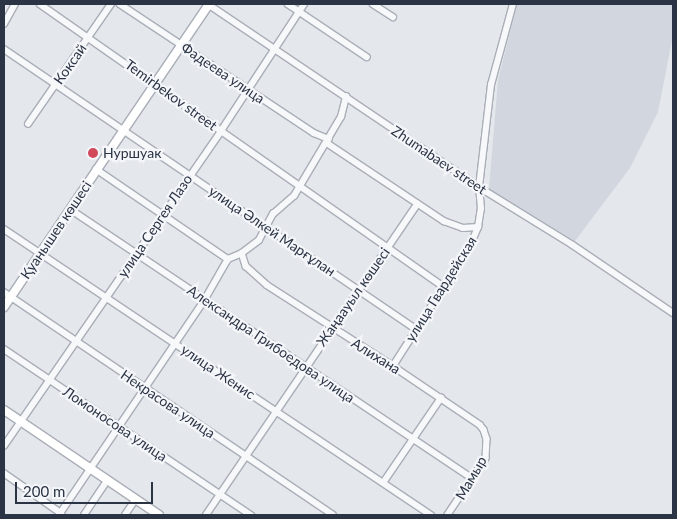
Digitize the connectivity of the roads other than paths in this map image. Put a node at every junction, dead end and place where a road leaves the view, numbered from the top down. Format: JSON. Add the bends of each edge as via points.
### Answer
{"nodes":[{"id":1,"x":16,"y":4,"type":"edge"},
{"id":2,"x":40,"y":4,"type":"edge"},
{"id":3,"x":111,"y":4,"type":"edge"},
{"id":4,"x":120,"y":4,"type":"edge"},
{"id":5,"x":208,"y":4,"type":"edge"},
{"id":6,"x":288,"y":4,"type":"edge"},
{"id":7,"x":304,"y":4,"type":"edge"},
{"id":8,"x":373,"y":4,"type":"edge"},
{"id":9,"x":513,"y":4,"type":"edge"},
{"id":10,"x":299,"y":11,"type":"junction"},
{"id":11,"x":392,"y":17,"type":"dead end"},
{"id":12,"x":4,"y":24,"type":"edge"},
{"id":13,"x":89,"y":37,"type":"junction"},
{"id":14,"x":180,"y":45,"type":"junction"},
{"id":15,"x":274,"y":48,"type":"junction"},
{"id":16,"x":4,"y":49,"type":"edge"},
{"id":17,"x":367,"y":58,"type":"dead end"},
{"id":18,"x":56,"y":84,"type":"junction"},
{"id":19,"x":155,"y":84,"type":"junction"},
{"id":20,"x":247,"y":89,"type":"junction"},
{"id":21,"x":346,"y":97,"type":"junction"},
{"id":22,"x":28,"y":124,"type":"dead end"},
{"id":23,"x":123,"y":130,"type":"junction"},
{"id":24,"x":221,"y":132,"type":"junction"},
{"id":25,"x":328,"y":141,"type":"junction"},
{"id":26,"x":96,"y":169,"type":"junction"},
{"id":27,"x":189,"y":175,"type":"junction"},
{"id":28,"x":301,"y":186,"type":"junction"},
{"id":29,"x":479,"y":188,"type":"junction"},
{"id":30,"x":417,"y":204,"type":"junction"},
{"id":31,"x":70,"y":209,"type":"junction"},
{"id":32,"x":163,"y":214,"type":"junction"},
{"id":33,"x":478,"y":227,"type":"junction"},
{"id":34,"x":266,"y":228,"type":"junction"},
{"id":35,"x":4,"y":229,"type":"edge"},
{"id":36,"x":388,"y":247,"type":"junction"},
{"id":37,"x":40,"y":252,"type":"junction"},
{"id":38,"x":136,"y":253,"type":"junction"},
{"id":39,"x":242,"y":253,"type":"junction"},
{"id":40,"x":228,"y":259,"type":"junction"},
{"id":41,"x":443,"y":286,"type":"junction"},
{"id":42,"x":359,"y":289,"type":"junction"},
{"id":43,"x":7,"y":295,"type":"edge"},
{"id":44,"x":107,"y":297,"type":"junction"},
{"id":45,"x":205,"y":299,"type":"junction"},
{"id":46,"x":4,"y":307,"type":"edge"},
{"id":47,"x":673,"y":313,"type":"edge"},
{"id":48,"x":332,"y":328,"type":"junction"},
{"id":49,"x":416,"y":329,"type":"junction"},
{"id":50,"x":76,"y":341,"type":"junction"},
{"id":51,"x":176,"y":343,"type":"junction"},
{"id":52,"x":4,"y":349,"type":"edge"},
{"id":53,"x":393,"y":366,"type":"junction"},
{"id":54,"x":305,"y":367,"type":"junction"},
{"id":55,"x":50,"y":381,"type":"junction"},
{"id":56,"x":145,"y":388,"type":"junction"},
{"id":57,"x":440,"y":398,"type":"junction"},
{"id":58,"x":4,"y":410,"type":"edge"},
{"id":59,"x":276,"y":411,"type":"junction"},
{"id":60,"x":21,"y":422,"type":"junction"},
{"id":61,"x":118,"y":428,"type":"junction"},
{"id":62,"x":487,"y":439,"type":"joint"},
{"id":63,"x":412,"y":440,"type":"junction"},
{"id":64,"x":4,"y":446,"type":"edge"},
{"id":65,"x":246,"y":456,"type":"junction"},
{"id":66,"x":90,"y":469,"type":"junction"},
{"id":67,"x":4,"y":473,"type":"edge"},
{"id":68,"x":473,"y":479,"type":"junction"},
{"id":69,"x":383,"y":483,"type":"junction"},
{"id":70,"x":104,"y":485,"type":"dead end"},
{"id":71,"x":220,"y":495,"type":"junction"},
{"id":72,"x":136,"y":500,"type":"junction"},
{"id":73,"x":60,"y":514,"type":"edge"},
{"id":74,"x":84,"y":515,"type":"edge"},
{"id":75,"x":125,"y":515,"type":"edge"},
{"id":76,"x":159,"y":515,"type":"edge"},
{"id":77,"x":206,"y":515,"type":"edge"},
{"id":78,"x":251,"y":515,"type":"edge"},
{"id":79,"x":333,"y":515,"type":"edge"},
{"id":80,"x":431,"y":515,"type":"edge"},
{"id":81,"x":448,"y":515,"type":"edge"}],
"edges":[{"from":1,"to":12,"type":"street"},
{"from":2,"to":13,"type":"street","name":"Temirbekov street"},
{"from":3,"to":13,"type":"street","name":"Коксай"},
{"from":4,"to":14,"type":"street","name":"Фадеева улица"},
{"from":5,"to":14,"type":"street","name":"Қуанышев көшесі"},
{"from":5,"to":15,"type":"street","name":"Zhumabaev street"},
{"from":6,"to":10,"type":"street"},
{"from":7,"to":10,"type":"street","name":"улица Сергея Лазо"},
{"from":8,"to":11,"type":"street"},
{"from":9,"to":29,"type":"street","name":"улица Гвардейская","via":[[491,85]]},
{"from":10,"to":15,"type":"street","name":"улица Сергея Лазо"},
{"from":10,"to":17,"type":"street"},
{"from":13,"to":18,"type":"street","name":"Коксай"},
{"from":13,"to":19,"type":"street","name":"Temirbekov street"},
{"from":14,"to":19,"type":"street","name":"Қуанышев көшесі"},
{"from":14,"to":20,"type":"street","name":"Фадеева улица"},
{"from":15,"to":20,"type":"street","name":"улица Сергея Лазо"},
{"from":15,"to":21,"type":"street","name":"Zhumabaev street"},
{"from":16,"to":18,"type":"street","name":"улица Әлкей Марғұлан"},
{"from":18,"to":22,"type":"street","name":"Коксай"},
{"from":18,"to":23,"type":"street","name":"улица Әлкей Марғұлан"},
{"from":19,"to":23,"type":"street","name":"Қуанышев көшесі"},
{"from":19,"to":24,"type":"street","name":"Temirbekov street"},
{"from":20,"to":24,"type":"street","name":"улица Сергея Лазо"},
{"from":20,"to":25,"type":"street","name":"Фадеева улица"},
{"from":21,"to":25,"type":"street"},
{"from":21,"to":29,"type":"street","name":"Zhumabaev street"},
{"from":23,"to":26,"type":"street","name":"Қуанышев көшесі"},
{"from":23,"to":27,"type":"street","name":"улица Әлкей Марғұлан"},
{"from":24,"to":27,"type":"street","name":"улица Сергея Лазо"},
{"from":24,"to":28,"type":"street","name":"Temirbekov street"},
{"from":25,"to":28,"type":"street"},
{"from":25,"to":30,"type":"street","name":"Фадеева улица"},
{"from":26,"to":31,"type":"street","name":"Қуанышев көшесі"},
{"from":26,"to":32,"type":"street"},
{"from":27,"to":32,"type":"street","name":"улица Сергея Лазо"},
{"from":27,"to":34,"type":"street","name":"улица Әлкей Марғұлан"},
{"from":28,"to":34,"type":"street","via":[[273,214]]},
{"from":28,"to":36,"type":"street","name":"Temirbekov street"},
{"from":29,"to":33,"type":"street","name":"улица Гвардейская","via":[[481,209]]},
{"from":29,"to":47,"type":"street","name":"Zhumabaev street","via":[[574,245]]},
{"from":30,"to":33,"type":"street","name":"Фадеева улица","via":[[455,226]]},
{"from":30,"to":36,"type":"street","name":"Жаңаауыл көшесі"},
{"from":31,"to":37,"type":"street","name":"Қуанышев көшесі"},
{"from":31,"to":38,"type":"street","name":"Александра Грибоедова улица"},
{"from":32,"to":38,"type":"street","name":"улица Сергея Лазо"},
{"from":32,"to":40,"type":"street"},
{"from":33,"to":41,"type":"street","name":"улица Гвардейская","via":[[470,246]]},
{"from":34,"to":39,"type":"street","via":[[259,240]]},
{"from":34,"to":42,"type":"street","name":"улица Әлкей Марғұлан"},
{"from":35,"to":37,"type":"street","name":"улица Женис"},
{"from":36,"to":41,"type":"street","name":"Temirbekov street"},
{"from":36,"to":42,"type":"street","name":"Жаңаауыл көшесі"},
{"from":37,"to":43,"type":"street","name":"Қуанышев көшесі"},
{"from":37,"to":44,"type":"street","name":"улица Женис"},
{"from":38,"to":44,"type":"street","name":"улица Сергея Лазо"},
{"from":38,"to":45,"type":"street","name":"Александра Грибоедова улица"},
{"from":39,"to":40,"type":"street"},
{"from":39,"to":48,"type":"street","name":"Алихана","via":[[254,276]]},
{"from":40,"to":45,"type":"street"},
{"from":41,"to":49,"type":"street","name":"улица Гвардейская"},
{"from":42,"to":48,"type":"street","name":"Жаңаауыл көшесі"},
{"from":42,"to":49,"type":"street","name":"улица Әлкей Марғұлан"},
{"from":43,"to":46,"type":"street","name":"Қуанышев көшесі"},
{"from":43,"to":50,"type":"street","name":"Некрасова улица"},
{"from":44,"to":50,"type":"street","name":"улица Сергея Лазо"},
{"from":44,"to":51,"type":"street","name":"улица Женис"},
{"from":45,"to":51,"type":"street"},
{"from":45,"to":54,"type":"street","name":"Александра Грибоедова улица"},
{"from":48,"to":53,"type":"street","name":"Алихана"},
{"from":48,"to":54,"type":"street","name":"Жаңаауыл көшесі"},
{"from":49,"to":53,"type":"street","name":"улица Гвардейская"},
{"from":50,"to":55,"type":"street","name":"улица Сергея Лазо"},
{"from":50,"to":56,"type":"street","name":"Некрасова улица"},
{"from":51,"to":56,"type":"street"},
{"from":51,"to":59,"type":"street","name":"улица Женис"},
{"from":52,"to":55,"type":"street","name":"Ломоносова улица"},
{"from":53,"to":57,"type":"street","name":"Алихана"},
{"from":54,"to":59,"type":"street","name":"Жаңаауыл көшесі"},
{"from":54,"to":63,"type":"street","name":"Александра Грибоедова улица"},
{"from":55,"to":60,"type":"street","name":"улица Сергея Лазо"},
{"from":55,"to":61,"type":"street","name":"Ломоносова улица"},
{"from":56,"to":61,"type":"street"},
{"from":56,"to":65,"type":"street","name":"Некрасова улица"},
{"from":57,"to":62,"type":"street","name":"Алихана","via":[[480,424]]},
{"from":57,"to":63,"type":"street"},
{"from":58,"to":60,"type":"street"},
{"from":59,"to":65,"type":"street","name":"Жаңаауыл көшесі"},
{"from":59,"to":69,"type":"street","name":"улица Женис"},
{"from":60,"to":64,"type":"street","name":"улица Сергея Лазо"},
{"from":60,"to":66,"type":"street"},
{"from":61,"to":66,"type":"street"},
{"from":61,"to":71,"type":"street","name":"Ломоносова улица"},
{"from":62,"to":68,"type":"street","name":"Мамыр","via":[[486,458]]},
{"from":63,"to":68,"type":"street","name":"Александра Грибоедова улица"},
{"from":63,"to":69,"type":"street"},
{"from":65,"to":71,"type":"street","name":"Жаңаауыл көшесі"},
{"from":65,"to":79,"type":"street","name":"Некрасова улица"},
{"from":66,"to":72,"type":"street"},
{"from":66,"to":73,"type":"street"},
{"from":67,"to":73,"type":"street"},
{"from":68,"to":81,"type":"street","name":"Мамыр"},
{"from":69,"to":80,"type":"street","name":"улица Женис"},
{"from":70,"to":74,"type":"street"},
{"from":71,"to":77,"type":"street","name":"Жаңаауыл көшесі"},
{"from":71,"to":78,"type":"street","name":"Ломоносова улица"},
{"from":72,"to":75,"type":"street"},
{"from":72,"to":76,"type":"street"}]}
